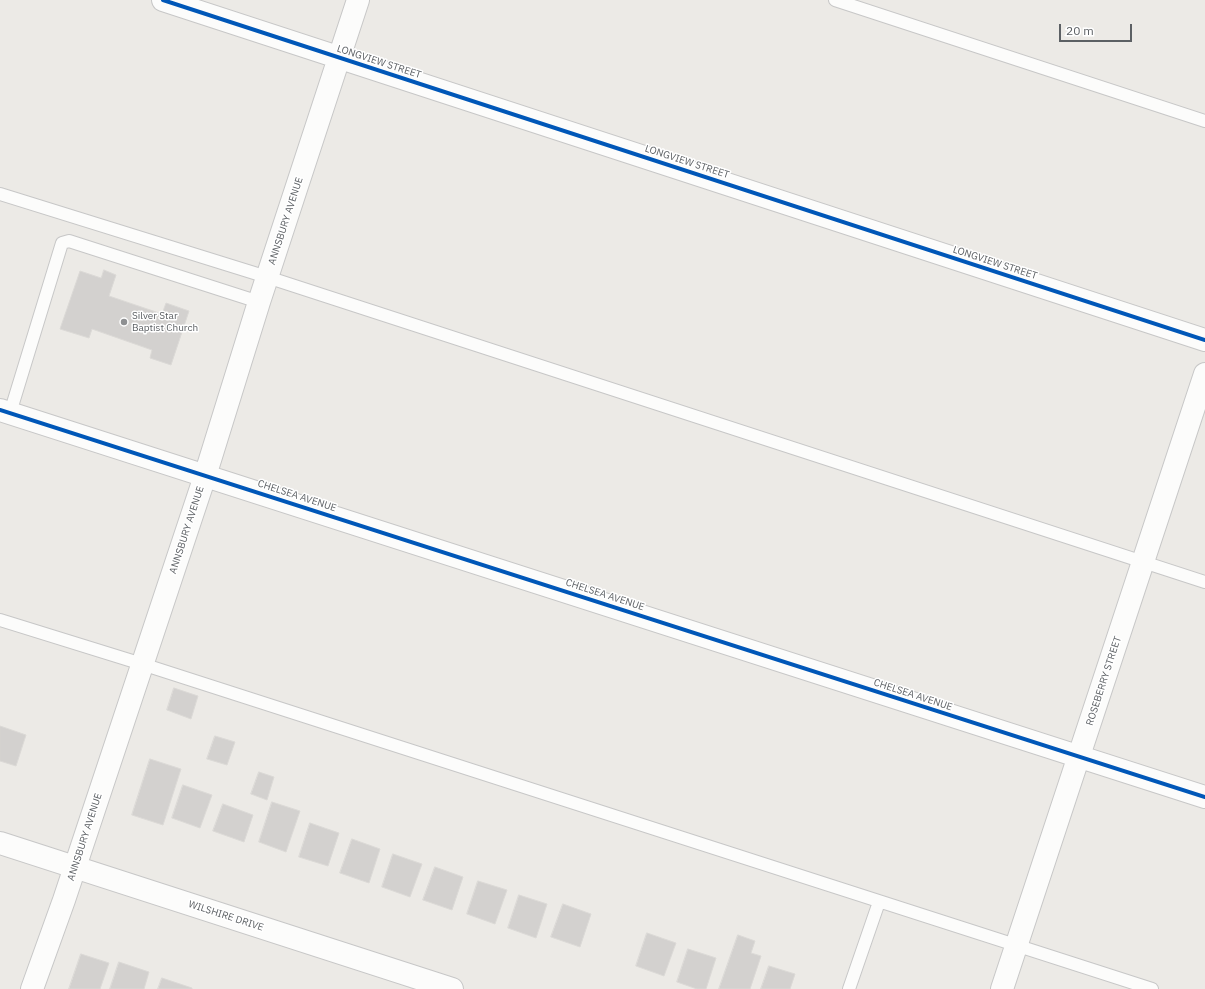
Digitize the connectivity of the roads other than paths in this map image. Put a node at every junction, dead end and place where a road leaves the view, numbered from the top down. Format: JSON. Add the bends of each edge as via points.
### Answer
{"nodes":[{"id":1,"x":163,"y":0,"type":"edge"},
{"id":2,"x":358,"y":0,"type":"edge"},
{"id":3,"x":836,"y":0,"type":"edge"},
{"id":4,"x":339,"y":58,"type":"junction"},
{"id":5,"x":1205,"y":121,"type":"edge"},
{"id":6,"x":0,"y":194,"type":"edge"},
{"id":7,"x":267,"y":277,"type":"junction"},
{"id":8,"x":259,"y":302,"type":"junction"},
{"id":9,"x":1205,"y":340,"type":"edge"},
{"id":10,"x":1205,"y":374,"type":"edge"},
{"id":11,"x":5,"y":411,"type":"edge"},
{"id":12,"x":205,"y":476,"type":"junction"},
{"id":13,"x":1143,"y":563,"type":"junction"},
{"id":14,"x":1205,"y":582,"type":"edge"},
{"id":15,"x":0,"y":620,"type":"edge"},
{"id":16,"x":142,"y":664,"type":"junction"},
{"id":17,"x":1079,"y":756,"type":"junction"},
{"id":18,"x":1205,"y":797,"type":"edge"},
{"id":19,"x":0,"y":843,"type":"edge"},
{"id":20,"x":74,"y":868,"type":"junction"},
{"id":21,"x":879,"y":902,"type":"junction"},
{"id":22,"x":1016,"y":946,"type":"junction"},
{"id":23,"x":32,"y":989,"type":"edge"},
{"id":24,"x":452,"y":989,"type":"edge"},
{"id":25,"x":849,"y":989,"type":"edge"},
{"id":26,"x":1002,"y":989,"type":"edge"},
{"id":27,"x":1152,"y":989,"type":"edge"}],
"edges":[{"from":1,"to":4,"type":"street","name":"LONGVIEW STREET"},
{"from":2,"to":4,"type":"street","name":"ANNSBURY AVENUE"},
{"from":3,"to":5,"type":"lane"},
{"from":4,"to":7,"type":"street","name":"ANNSBURY AVENUE"},
{"from":4,"to":9,"type":"street","name":"LONGVIEW STREET"},
{"from":6,"to":7,"type":"lane"},
{"from":7,"to":8,"type":"street","name":"ANNSBURY AVENUE"},
{"from":7,"to":13,"type":"lane"},
{"from":8,"to":11,"type":"lane","via":[[69,241],[62,243]]},
{"from":8,"to":12,"type":"street","name":"ANNSBURY AVENUE"},
{"from":10,"to":13,"type":"street","name":"ROSEBERRY STREET"},
{"from":11,"to":12,"type":"street","name":"CHELSEA AVENUE"},
{"from":12,"to":16,"type":"street","name":"ANNSBURY AVENUE"},
{"from":12,"to":17,"type":"street","name":"CHELSEA AVENUE"},
{"from":13,"to":14,"type":"lane"},
{"from":13,"to":17,"type":"street","name":"ROSEBERRY STREET"},
{"from":15,"to":16,"type":"lane"},
{"from":16,"to":20,"type":"street","name":"ANNSBURY AVENUE"},
{"from":16,"to":21,"type":"lane"},
{"from":17,"to":18,"type":"street","name":"CHELSEA AVENUE"},
{"from":17,"to":22,"type":"street","name":"ROSEBERRY STREET"},
{"from":19,"to":20,"type":"street","name":"WILSHIRE DRIVE"},
{"from":20,"to":23,"type":"street","name":"ANNSBURY AVENUE"},
{"from":20,"to":24,"type":"street","name":"WILSHIRE DRIVE"},
{"from":21,"to":22,"type":"lane"},
{"from":21,"to":25,"type":"lane"},
{"from":22,"to":26,"type":"street","name":"ROSEBERRY STREET"},
{"from":22,"to":27,"type":"lane"}]}
